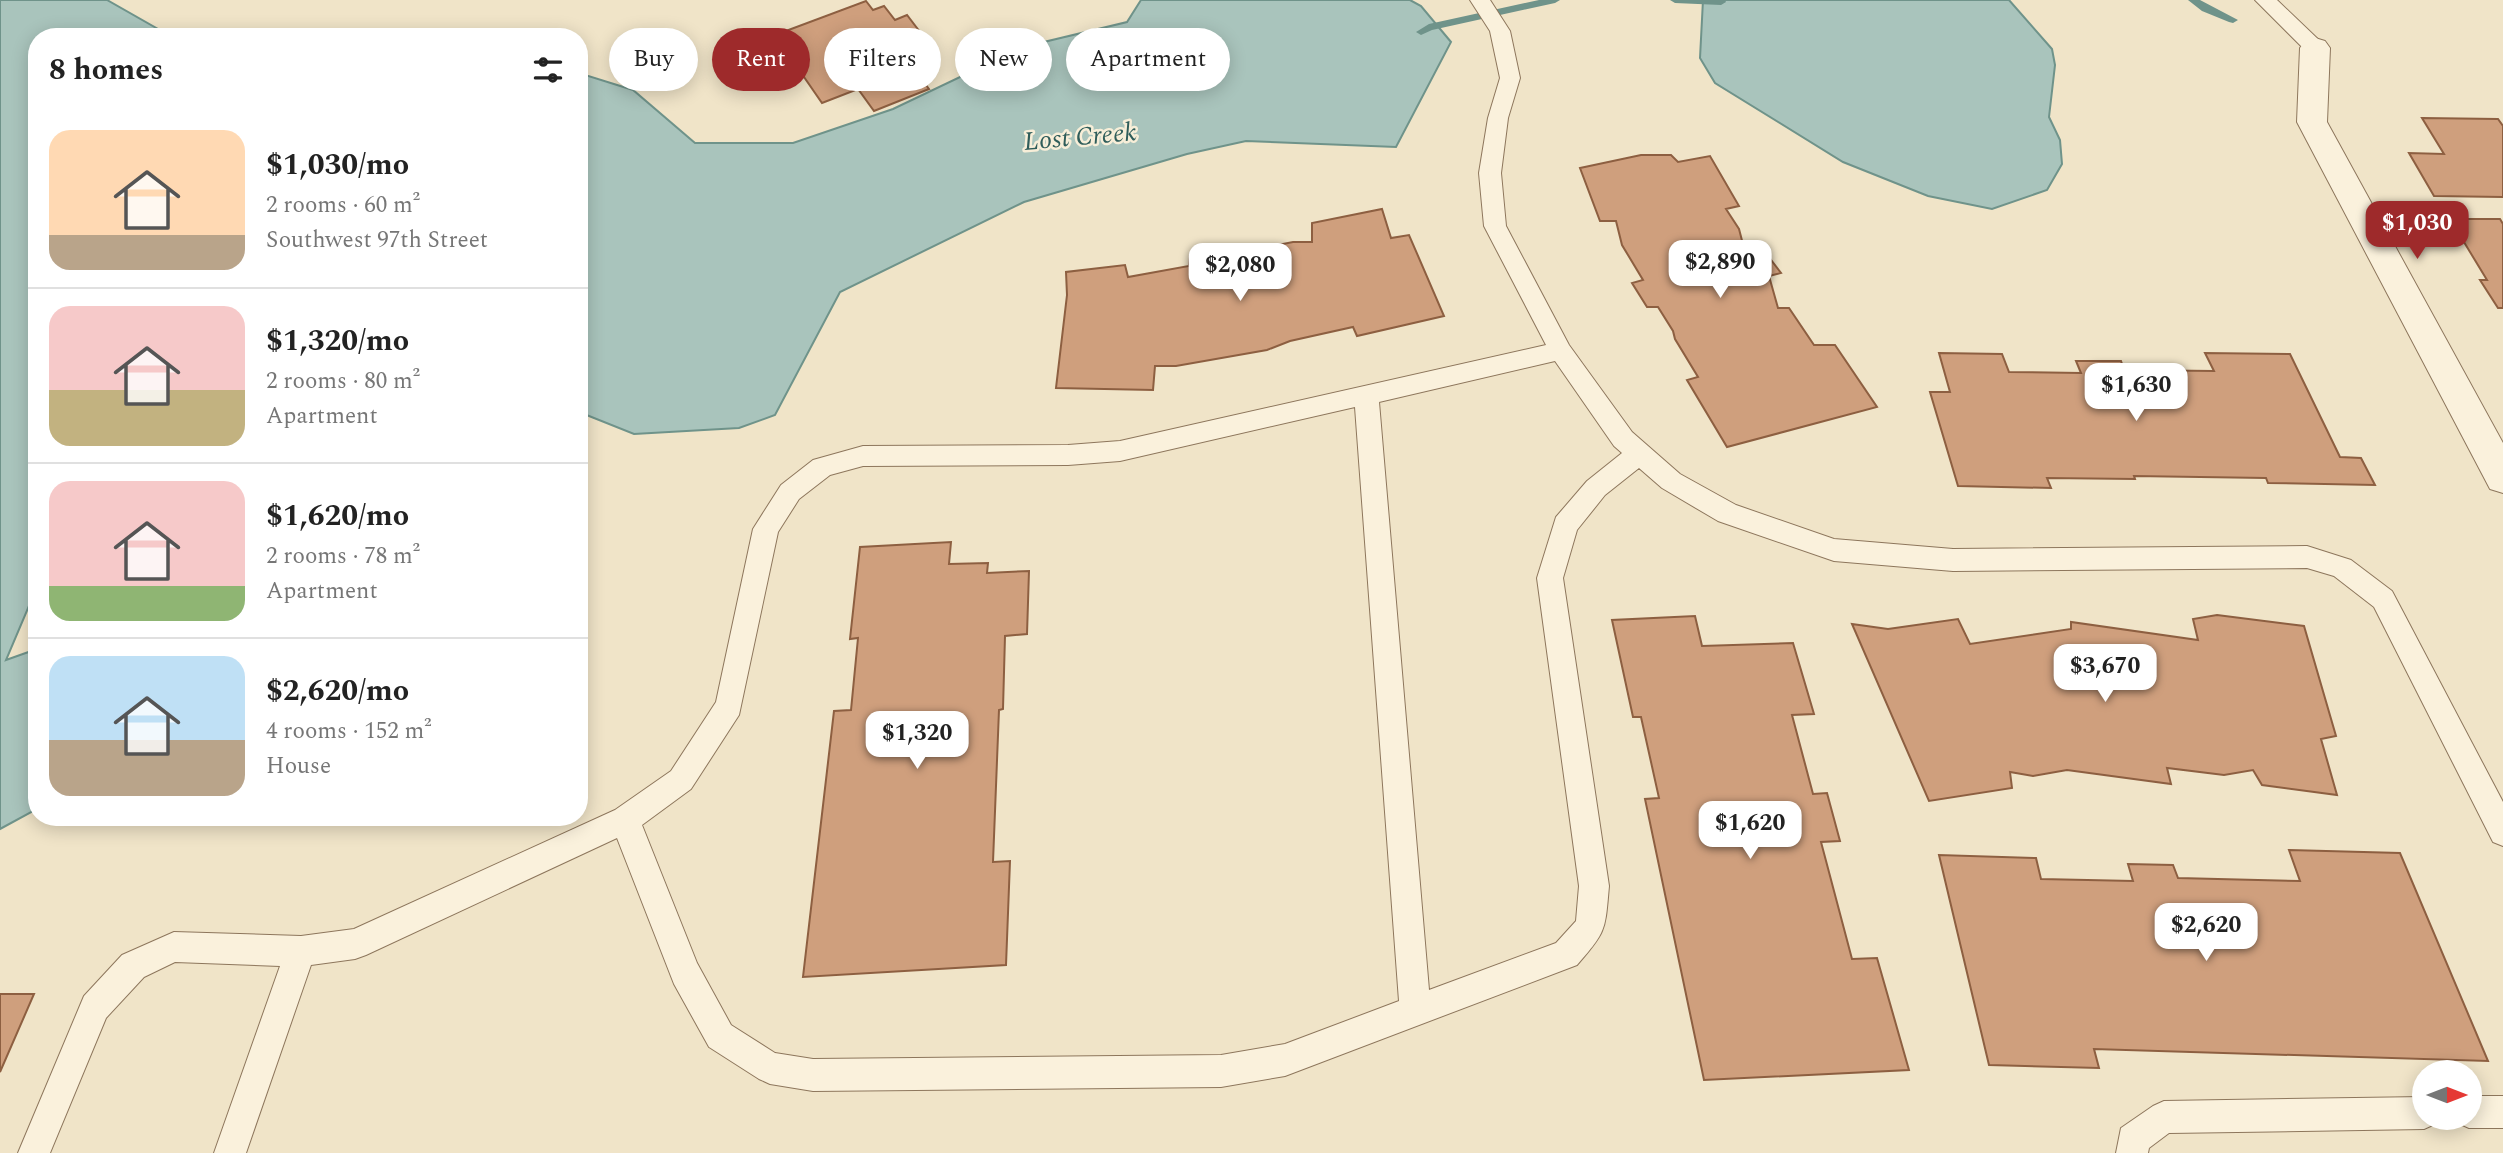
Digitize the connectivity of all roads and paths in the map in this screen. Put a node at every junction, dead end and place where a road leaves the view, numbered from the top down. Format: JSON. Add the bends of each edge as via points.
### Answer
{"nodes":[{"id":1,"x":1480,"y":0,"type":"edge"},
{"id":2,"x":2265,"y":0,"type":"edge"},
{"id":3,"x":2315,"y":48,"type":"joint"},
{"id":4,"x":1561,"y":351,"type":"junction"},
{"id":5,"x":1366,"y":395,"type":"junction"},
{"id":6,"x":1640,"y":453,"type":"junction"},
{"id":7,"x":2503,"y":478,"type":"edge"},
{"id":8,"x":625,"y":820,"type":"junction"},
{"id":9,"x":2503,"y":832,"type":"edge"},
{"id":10,"x":301,"y":951,"type":"junction"},
{"id":11,"x":1415,"y":1010,"type":"junction"},
{"id":12,"x":2482,"y":1112,"type":"edge"},
{"id":13,"x":2503,"y":1112,"type":"edge"},
{"id":14,"x":2412,"y":1113,"type":"edge"},
{"id":15,"x":34,"y":1153,"type":"edge"},
{"id":16,"x":230,"y":1153,"type":"edge"},
{"id":17,"x":2132,"y":1153,"type":"edge"}],
"edges":[{"from":1,"to":4,"type":"lane","via":[[1500,30],[1510,78],[1498,118],[1490,173],[1496,226]]},
{"from":2,"to":3,"type":"lane"},
{"from":3,"to":7,"type":"street","via":[[2312,122]]},
{"from":4,"to":5,"type":"lane"},
{"from":4,"to":6,"type":"lane","via":[[1623,439]]},
{"from":5,"to":8,"type":"lane","via":[[1120,451],[863,456],[822,467],[790,492],[766,529],[729,706],[681,780]]},
{"from":5,"to":11,"type":"lane"},
{"from":6,"to":9,"type":"lane","via":[[1671,481],[1727,513],[1834,550],[1953,560],[2307,557],[2342,568],[2383,599]]},
{"from":6,"to":11,"type":"lane","via":[[1597,488],[1566,525],[1550,578],[1594,886],[1590,927],[1566,954]]},
{"from":8,"to":10,"type":"lane","via":[[355,944]]},
{"from":8,"to":11,"type":"lane","via":[[685,973],[720,1036],[770,1068],[813,1075],[1221,1071],[1285,1060]]},
{"from":10,"to":15,"type":"lane","via":[[174,947],[133,966],[95,1007]]},
{"from":10,"to":16,"type":"lane"},
{"from":12,"to":13,"type":"lane"},
{"from":14,"to":17,"type":"lane","via":[[2164,1117],[2133,1140]]}]}
